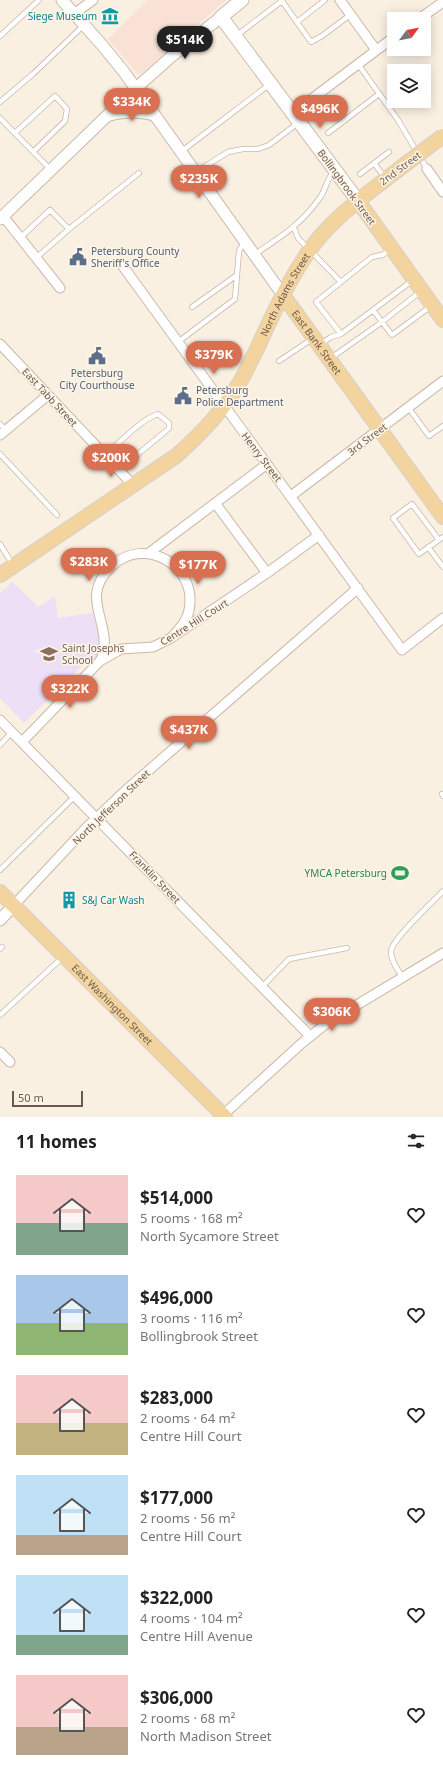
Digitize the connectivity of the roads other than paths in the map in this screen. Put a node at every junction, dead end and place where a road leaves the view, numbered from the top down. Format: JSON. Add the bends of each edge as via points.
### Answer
{"nodes":[{"id":1,"x":39,"y":0,"type":"edge"},
{"id":2,"x":62,"y":0,"type":"edge"},
{"id":3,"x":93,"y":0,"type":"edge"},
{"id":4,"x":242,"y":0,"type":"edge"},
{"id":5,"x":282,"y":0,"type":"edge"},
{"id":6,"x":325,"y":0,"type":"edge"},
{"id":7,"x":340,"y":0,"type":"edge"},
{"id":8,"x":443,"y":2,"type":"edge"},
{"id":9,"x":429,"y":12,"type":"edge"},
{"id":10,"x":74,"y":14,"type":"junction"},
{"id":11,"x":350,"y":15,"type":"junction"},
{"id":12,"x":221,"y":17,"type":"junction"},
{"id":13,"x":297,"y":22,"type":"junction"},
{"id":14,"x":84,"y":25,"type":"junction"},
{"id":15,"x":0,"y":36,"type":"edge"},
{"id":16,"x":236,"y":36,"type":"junction"},
{"id":17,"x":387,"y":42,"type":"edge"},
{"id":18,"x":376,"y":50,"type":"junction"},
{"id":19,"x":358,"y":64,"type":"junction"},
{"id":20,"x":270,"y":83,"type":"junction"},
{"id":21,"x":136,"y":88,"type":"junction"},
{"id":22,"x":379,"y":94,"type":"junction"},
{"id":23,"x":0,"y":102,"type":"edge"},
{"id":24,"x":109,"y":115,"type":"junction"},
{"id":25,"x":154,"y":115,"type":"junction"},
{"id":26,"x":0,"y":118,"type":"edge"},
{"id":27,"x":296,"y":118,"type":"junction"},
{"id":28,"x":15,"y":133,"type":"junction"},
{"id":29,"x":328,"y":133,"type":"dead end"},
{"id":30,"x":443,"y":136,"type":"edge"},
{"id":31,"x":33,"y":152,"type":"junction"},
{"id":32,"x":180,"y":152,"type":"junction"},
{"id":33,"x":390,"y":152,"type":"dead end"},
{"id":34,"x":374,"y":163,"type":"junction"},
{"id":35,"x":427,"y":169,"type":"joint"},
{"id":36,"x":51,"y":170,"type":"junction"},
{"id":37,"x":335,"y":170,"type":"junction"},
{"id":38,"x":195,"y":172,"type":"junction"},
{"id":39,"x":139,"y":173,"type":"dead end"},
{"id":40,"x":360,"y":174,"type":"dead end"},
{"id":41,"x":386,"y":179,"type":"junction"},
{"id":42,"x":443,"y":192,"type":"edge"},
{"id":43,"x":358,"y":201,"type":"junction"},
{"id":44,"x":2,"y":218,"type":"edge"},
{"id":45,"x":294,"y":228,"type":"junction"},
{"id":46,"x":68,"y":229,"type":"junction"},
{"id":47,"x":20,"y":238,"type":"junction"},
{"id":48,"x":244,"y":242,"type":"junction"},
{"id":49,"x":393,"y":249,"type":"junction"},
{"id":50,"x":310,"y":250,"type":"junction"},
{"id":51,"x":254,"y":255,"type":"junction"},
{"id":52,"x":36,"y":258,"type":"junction"},
{"id":53,"x":122,"y":265,"type":"dead end"},
{"id":54,"x":236,"y":275,"type":"junction"},
{"id":55,"x":341,"y":282,"type":"junction"},
{"id":56,"x":418,"y":285,"type":"junction"},
{"id":57,"x":60,"y":288,"type":"dead end"},
{"id":58,"x":283,"y":295,"type":"junction"},
{"id":59,"x":192,"y":307,"type":"dead end"},
{"id":60,"x":373,"y":310,"type":"junction"},
{"id":61,"x":440,"y":314,"type":"edge"},
{"id":62,"x":382,"y":322,"type":"junction"},
{"id":63,"x":341,"y":334,"type":"junction"},
{"id":64,"x":317,"y":341,"type":"junction"},
{"id":65,"x":178,"y":342,"type":"junction"},
{"id":66,"x":0,"y":344,"type":"edge"},
{"id":67,"x":329,"y":359,"type":"junction"},
{"id":68,"x":279,"y":361,"type":"dead end"},
{"id":69,"x":443,"y":382,"type":"edge"},
{"id":70,"x":48,"y":395,"type":"junction"},
{"id":71,"x":224,"y":406,"type":"junction"},
{"id":72,"x":408,"y":408,"type":"junction"},
{"id":73,"x":443,"y":426,"type":"edge"},
{"id":74,"x":2,"y":430,"type":"edge"},
{"id":75,"x":379,"y":430,"type":"junction"},
{"id":76,"x":115,"y":446,"type":"junction"},
{"id":77,"x":0,"y":454,"type":"edge"},
{"id":78,"x":105,"y":456,"type":"junction"},
{"id":79,"x":267,"y":464,"type":"junction"},
{"id":80,"x":133,"y":485,"type":"junction"},
{"id":81,"x":291,"y":496,"type":"junction"},
{"id":82,"x":215,"y":502,"type":"junction"},
{"id":83,"x":440,"y":510,"type":"edge"},
{"id":84,"x":57,"y":515,"type":"dead end"},
{"id":85,"x":319,"y":535,"type":"junction"},
{"id":86,"x":441,"y":539,"type":"edge"},
{"id":87,"x":0,"y":544,"type":"edge"},
{"id":88,"x":428,"y":547,"type":"junction"},
{"id":89,"x":149,"y":553,"type":"junction"},
{"id":90,"x":13,"y":566,"type":"junction"},
{"id":91,"x":443,"y":567,"type":"edge"},
{"id":92,"x":267,"y":573,"type":"junction"},
{"id":93,"x":0,"y":575,"type":"edge"},
{"id":94,"x":358,"y":588,"type":"junction"},
{"id":95,"x":443,"y":618,"type":"edge"},
{"id":96,"x":171,"y":638,"type":"junction"},
{"id":97,"x":100,"y":661,"type":"junction"},
{"id":98,"x":0,"y":720,"type":"edge"},
{"id":99,"x":12,"y":732,"type":"junction"},
{"id":100,"x":22,"y":742,"type":"junction"},
{"id":101,"x":0,"y":745,"type":"edge"},
{"id":102,"x":75,"y":796,"type":"junction"},
{"id":103,"x":97,"y":818,"type":"junction"},
{"id":104,"x":0,"y":870,"type":"edge"},
{"id":105,"x":443,"y":891,"type":"edge"},
{"id":106,"x":0,"y":892,"type":"edge"},
{"id":107,"x":14,"y":905,"type":"junction"},
{"id":108,"x":0,"y":920,"type":"edge"},
{"id":109,"x":347,"y":948,"type":"dead end"},
{"id":110,"x":443,"y":953,"type":"edge"},
{"id":111,"x":64,"y":956,"type":"junction"},
{"id":112,"x":403,"y":978,"type":"junction"},
{"id":113,"x":262,"y":986,"type":"junction"},
{"id":114,"x":0,"y":1015,"type":"edge"},
{"id":115,"x":310,"y":1036,"type":"junction"},
{"id":116,"x":0,"y":1052,"type":"edge"},
{"id":117,"x":10,"y":1062,"type":"dead end"},
{"id":118,"x":223,"y":1116,"type":"edge"}],
"edges":[{"from":1,"to":15,"type":"lane"},
{"from":2,"to":10,"type":"street","name":"East Bank Street"},
{"from":3,"to":10,"type":"street"},
{"from":4,"to":12,"type":"main road"},
{"from":5,"to":13,"type":"lane"},
{"from":5,"to":16,"type":"lane"},
{"from":6,"to":13,"type":"lane"},
{"from":7,"to":11,"type":"street"},
{"from":8,"to":9,"type":"street"},
{"from":10,"to":14,"type":"street","name":"East Bank Street"},
{"from":11,"to":13,"type":"lane","via":[[311,42]]},
{"from":11,"to":18,"type":"street"},
{"from":12,"to":16,"type":"main road","name":"Bollingbrook Street"},
{"from":12,"to":21,"type":"street"},
{"from":14,"to":21,"type":"street","name":"East Bank Street"},
{"from":14,"to":23,"type":"lane"},
{"from":16,"to":20,"type":"main road","name":"Bollingbrook Street"},
{"from":17,"to":18,"type":"street"},
{"from":18,"to":19,"type":"street"},
{"from":19,"to":22,"type":"lane"},
{"from":19,"to":27,"type":"street"},
{"from":20,"to":27,"type":"main road","name":"Bollingbrook Street"},
{"from":20,"to":32,"type":"lane"},
{"from":21,"to":24,"type":"street"},
{"from":21,"to":25,"type":"street","name":"East Bank Street"},
{"from":22,"to":29,"type":"lane"},
{"from":22,"to":35,"type":"lane"},
{"from":24,"to":25,"type":"street","via":[[128,110]]},
{"from":24,"to":36,"type":"street"},
{"from":25,"to":32,"type":"street","name":"East Bank Street"},
{"from":26,"to":28,"type":"lane"},
{"from":27,"to":37,"type":"main road","name":"Bollingbrook Street"},
{"from":27,"to":38,"type":"lane","via":[[269,145],[258,150],[228,152]]},
{"from":28,"to":31,"type":"lane"},
{"from":28,"to":31,"type":"lane","via":[[55,96],[67,109],[65,121]]},
{"from":30,"to":41,"type":"main road","name":"2nd Street","bridge":true},
{"from":31,"to":36,"type":"lane"},
{"from":32,"to":38,"type":"street","name":"East Bank Street"},
{"from":33,"to":34,"type":"lane"},
{"from":34,"to":40,"type":"lane"},
{"from":34,"to":41,"type":"lane"},
{"from":35,"to":42,"type":"street"},
{"from":36,"to":44,"type":"street"},
{"from":37,"to":43,"type":"main road","name":"Bollingbrook Street"},
{"from":37,"to":45,"type":"lane","via":[[321,196]]},
{"from":38,"to":48,"type":"street","name":"East Bank Street"},
{"from":39,"to":46,"type":"lane"},
{"from":41,"to":43,"type":"main road","name":"2nd Street"},
{"from":43,"to":49,"type":"main road","name":"Bollingbrook Street"},
{"from":43,"to":50,"type":"main road","name":"North Adams Street","via":[[332,223]]},
{"from":44,"to":47,"type":"street"},
{"from":45,"to":50,"type":"lane","via":[[298,238]]},
{"from":45,"to":51,"type":"lane"},
{"from":46,"to":47,"type":"lane","via":[[50,210]]},
{"from":46,"to":52,"type":"lane"},
{"from":47,"to":52,"type":"street"},
{"from":48,"to":51,"type":"street","name":"East Bank Street"},
{"from":48,"to":54,"type":"lane","via":[[239,251]]},
{"from":49,"to":55,"type":"lane","via":[[372,257]]},
{"from":49,"to":56,"type":"main road","name":"Bollingbrook Street"},
{"from":50,"to":55,"type":"lane"},
{"from":50,"to":58,"type":"main road","name":"North Adams Street"},
{"from":51,"to":58,"type":"street","name":"East Bank Street"},
{"from":52,"to":57,"type":"street"},
{"from":53,"to":65,"type":"street","name":"Henry Street"},
{"from":54,"to":59,"type":"lane"},
{"from":54,"to":65,"type":"lane","via":[[235,299]]},
{"from":55,"to":63,"type":"lane","via":[[316,302]]},
{"from":56,"to":60,"type":"lane"},
{"from":56,"to":61,"type":"main road","name":"Bollingbrook Street"},
{"from":56,"to":62,"type":"lane"},
{"from":58,"to":64,"type":"main road","name":"East Bank Street"},
{"from":58,"to":71,"type":"main road","name":"North Adams Street","via":[[239,385]]},
{"from":60,"to":62,"type":"lane"},
{"from":60,"to":63,"type":"lane"},
{"from":61,"to":62,"type":"lane","via":[[392,335]]},
{"from":62,"to":67,"type":"lane"},
{"from":63,"to":64,"type":"lane"},
{"from":64,"to":67,"type":"main road","name":"East Bank Street"},
{"from":64,"to":68,"type":"lane"},
{"from":65,"to":71,"type":"street","name":"Henry Street"},
{"from":66,"to":70,"type":"street","name":"East Tabb Street"},
{"from":67,"to":75,"type":"main road","name":"East Bank Street"},
{"from":69,"to":72,"type":"street","name":"3rd Street"},
{"from":70,"to":74,"type":"street"},
{"from":70,"to":78,"type":"street","name":"East Tabb Street"},
{"from":71,"to":79,"type":"street","name":"Henry Street"},
{"from":71,"to":80,"type":"main road","name":"North Adams Street","via":[[200,434],[176,456]]},
{"from":72,"to":73,"type":"lane","via":[[429,436]]},
{"from":72,"to":75,"type":"street","name":"3rd Street"},
{"from":75,"to":81,"type":"street","name":"3rd Street"},
{"from":75,"to":83,"type":"main road","name":"East Bank Street"},
{"from":76,"to":76,"type":"lane","via":[[126,449],[134,456],[166,431],[169,424],[158,414],[152,416]]},
{"from":76,"to":78,"type":"lane"},
{"from":77,"to":84,"type":"lane"},
{"from":78,"to":80,"type":"street","name":"East Tabb Street"},
{"from":79,"to":81,"type":"street","name":"Henry Street"},
{"from":79,"to":82,"type":"street"},
{"from":80,"to":90,"type":"main road","name":"North Adams Street"},
{"from":81,"to":85,"type":"street","name":"Henry Street"},
{"from":82,"to":89,"type":"street"},
{"from":82,"to":92,"type":"street"},
{"from":85,"to":92,"type":"street","name":"Centre Hill Court"},
{"from":85,"to":94,"type":"street","name":"Henry Street"},
{"from":86,"to":88,"type":"lane"},
{"from":86,"to":88,"type":"lane","via":[[412,504],[393,518],[419,554]]},
{"from":87,"to":90,"type":"lane"},
{"from":88,"to":91,"type":"lane"},
{"from":89,"to":96,"type":"street","via":[[173,565],[182,575],[189,590],[189,611],[186,621]]},
{"from":89,"to":97,"type":"street","via":[[130,555],[119,560],[100,584],[96,606],[104,638],[104,650]]},
{"from":90,"to":93,"type":"main road","name":"North Adams Street"},
{"from":92,"to":96,"type":"street","name":"Centre Hill Court"},
{"from":94,"to":95,"type":"street","name":"Henry Street","via":[[402,650]]},
{"from":94,"to":103,"type":"street","name":"North Jefferson Street"},
{"from":96,"to":97,"type":"street","name":"Centre Hill Court","via":[[153,646],[121,649]]},
{"from":97,"to":100,"type":"street"},
{"from":98,"to":99,"type":"street","name":"Franklin Street"},
{"from":99,"to":100,"type":"street","name":"Franklin Street"},
{"from":99,"to":101,"type":"lane"},
{"from":100,"to":102,"type":"street","name":"Franklin Street"},
{"from":102,"to":103,"type":"street","name":"Franklin Street"},
{"from":102,"to":104,"type":"lane"},
{"from":103,"to":107,"type":"street","name":"North Jefferson Street"},
{"from":103,"to":113,"type":"street","name":"Franklin Street"},
{"from":105,"to":112,"type":"lane","via":[[395,940],[390,951],[393,962]]},
{"from":106,"to":107,"type":"main road","name":"East Washington Street"},
{"from":107,"to":108,"type":"street"},
{"from":107,"to":111,"type":"main road","name":"East Washington Street"},
{"from":109,"to":113,"type":"lane","via":[[289,959]]},
{"from":110,"to":112,"type":"street"},
{"from":111,"to":114,"type":"lane"},
{"from":111,"to":118,"type":"main road","name":"East Washington Street"},
{"from":112,"to":115,"type":"street","via":[[327,1023]]},
{"from":113,"to":115,"type":"street","name":"Franklin Street"},
{"from":115,"to":118,"type":"street"},
{"from":116,"to":117,"type":"street"}]}
